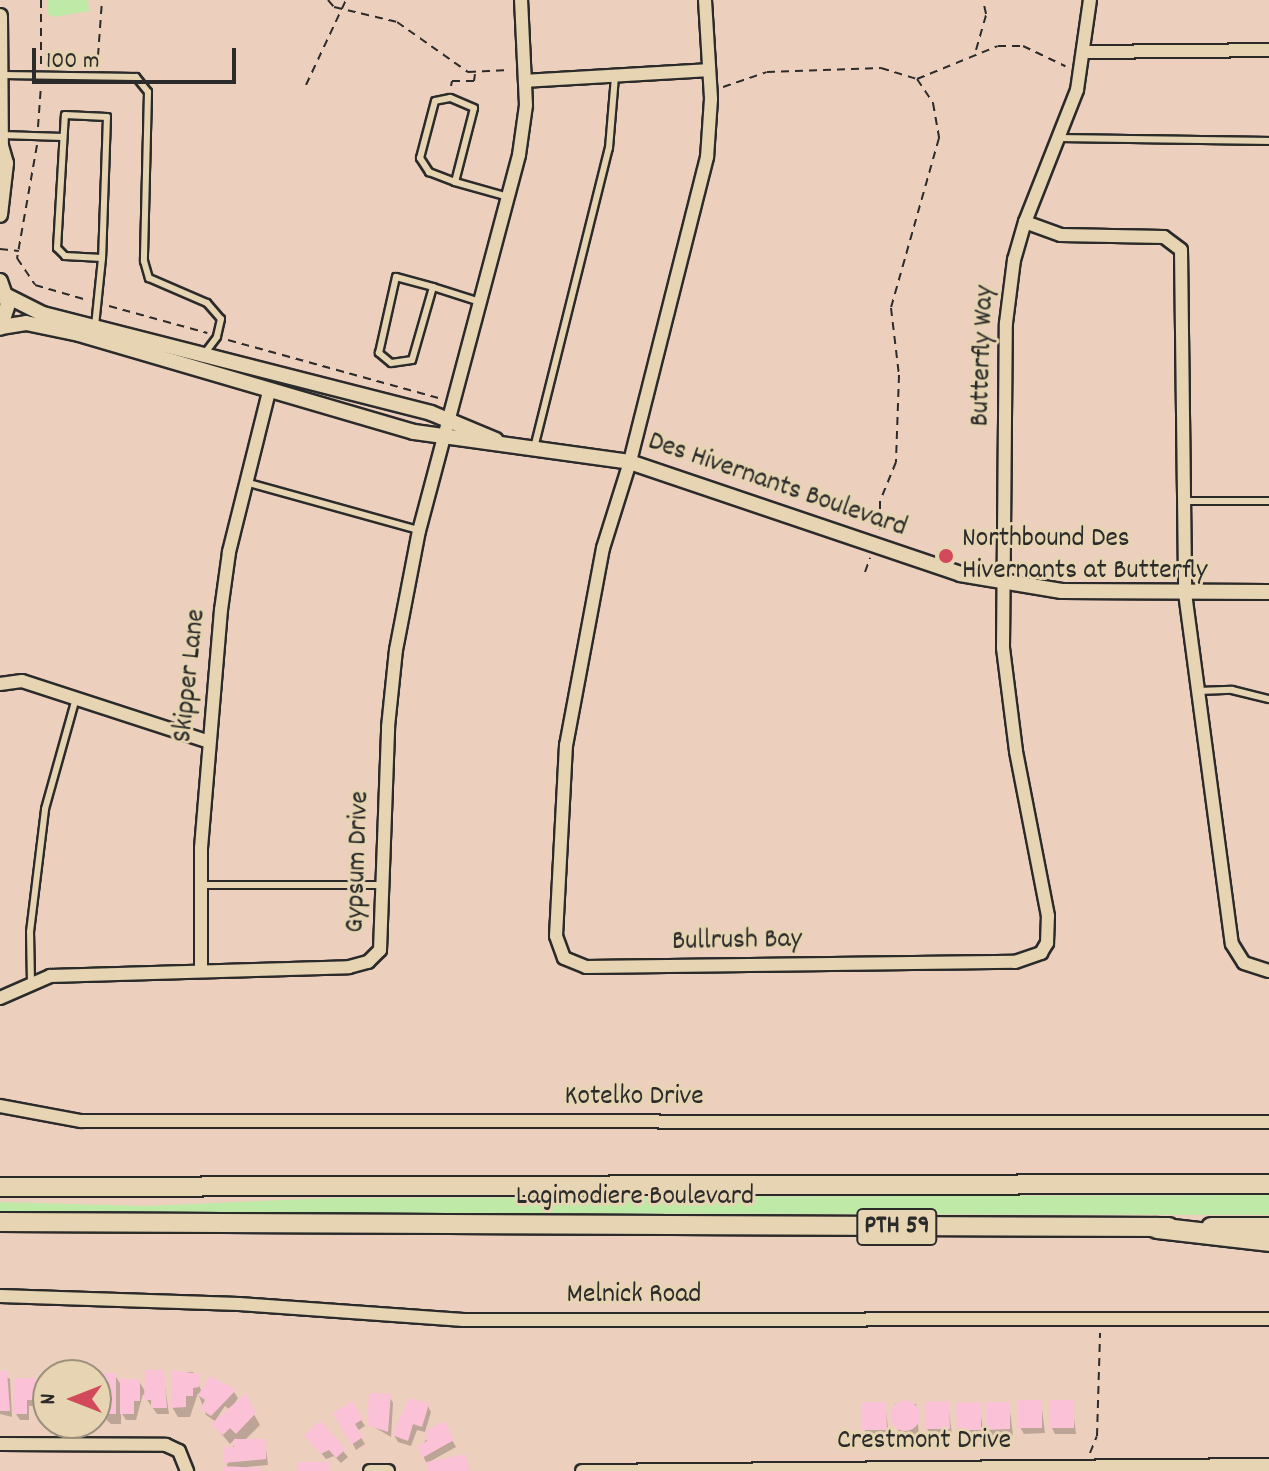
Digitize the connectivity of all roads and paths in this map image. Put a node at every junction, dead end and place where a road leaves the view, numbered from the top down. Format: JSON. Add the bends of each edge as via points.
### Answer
{"nodes":[{"id":1,"x":102,"y":0,"type":"edge"},
{"id":2,"x":328,"y":0,"type":"edge"},
{"id":3,"x":346,"y":0,"type":"edge"},
{"id":4,"x":521,"y":0,"type":"edge"},
{"id":5,"x":705,"y":0,"type":"edge"},
{"id":6,"x":983,"y":0,"type":"edge"},
{"id":7,"x":1090,"y":0,"type":"edge"},
{"id":8,"x":344,"y":9,"type":"junction"},
{"id":9,"x":0,"y":16,"type":"edge"},
{"id":10,"x":1269,"y":50,"type":"edge"},
{"id":11,"x":975,"y":51,"type":"junction"},
{"id":12,"x":1086,"y":52,"type":"junction"},
{"id":13,"x":98,"y":56,"type":"dead end"},
{"id":14,"x":709,"y":70,"type":"junction"},
{"id":15,"x":1081,"y":71,"type":"junction"},
{"id":16,"x":475,"y":73,"type":"junction"},
{"id":17,"x":525,"y":74,"type":"junction"},
{"id":18,"x":3,"y":75,"type":"junction"},
{"id":19,"x":615,"y":76,"type":"junction"},
{"id":20,"x":917,"y":79,"type":"junction"},
{"id":21,"x":306,"y":85,"type":"dead end"},
{"id":22,"x":451,"y":86,"type":"dead end"},
{"id":23,"x":710,"y":90,"type":"junction"},
{"id":24,"x":63,"y":137,"type":"junction"},
{"id":25,"x":1062,"y":138,"type":"junction"},
{"id":26,"x":1269,"y":141,"type":"edge"},
{"id":27,"x":1,"y":143,"type":"edge"},
{"id":28,"x":455,"y":182,"type":"junction"},
{"id":29,"x":508,"y":197,"type":"junction"},
{"id":30,"x":0,"y":215,"type":"edge"},
{"id":31,"x":1025,"y":222,"type":"junction"},
{"id":32,"x":0,"y":249,"type":"edge"},
{"id":33,"x":19,"y":251,"type":"dead end"},
{"id":34,"x":102,"y":258,"type":"junction"},
{"id":35,"x":0,"y":281,"type":"edge"},
{"id":36,"x":433,"y":287,"type":"junction"},
{"id":37,"x":7,"y":296,"type":"junction"},
{"id":38,"x":480,"y":302,"type":"junction"},
{"id":39,"x":95,"y":326,"type":"junction"},
{"id":40,"x":0,"y":328,"type":"edge"},
{"id":41,"x":204,"y":354,"type":"junction"},
{"id":42,"x":269,"y":392,"type":"junction"},
{"id":43,"x":448,"y":418,"type":"junction"},
{"id":44,"x":443,"y":438,"type":"junction"},
{"id":45,"x":505,"y":444,"type":"junction"},
{"id":46,"x":534,"y":448,"type":"junction"},
{"id":47,"x":630,"y":462,"type":"junction"},
{"id":48,"x":245,"y":482,"type":"junction"},
{"id":49,"x":1185,"y":501,"type":"junction"},
{"id":50,"x":1269,"y":501,"type":"edge"},
{"id":51,"x":419,"y":531,"type":"junction"},
{"id":52,"x":874,"y":547,"type":"junction"},
{"id":53,"x":865,"y":572,"type":"dead end"},
{"id":54,"x":1004,"y":584,"type":"junction"},
{"id":55,"x":1269,"y":592,"type":"edge"},
{"id":56,"x":1185,"y":593,"type":"junction"},
{"id":57,"x":0,"y":684,"type":"edge"},
{"id":58,"x":1198,"y":691,"type":"junction"},
{"id":59,"x":76,"y":698,"type":"junction"},
{"id":60,"x":1269,"y":699,"type":"edge"},
{"id":61,"x":207,"y":741,"type":"junction"},
{"id":62,"x":201,"y":885,"type":"junction"},
{"id":63,"x":383,"y":885,"type":"junction"},
{"id":64,"x":201,"y":970,"type":"junction"},
{"id":65,"x":1269,"y":971,"type":"edge"},
{"id":66,"x":31,"y":983,"type":"junction"},
{"id":67,"x":0,"y":998,"type":"edge"},
{"id":68,"x":0,"y":1106,"type":"edge"},
{"id":69,"x":1269,"y":1122,"type":"edge"},
{"id":70,"x":1269,"y":1184,"type":"edge"},
{"id":71,"x":0,"y":1187,"type":"edge"},
{"id":72,"x":0,"y":1222,"type":"edge"},
{"id":73,"x":1269,"y":1227,"type":"edge"},
{"id":74,"x":1157,"y":1228,"type":"junction"},
{"id":75,"x":1269,"y":1241,"type":"edge"},
{"id":76,"x":0,"y":1296,"type":"edge"},
{"id":77,"x":1101,"y":1319,"type":"junction"},
{"id":78,"x":1269,"y":1319,"type":"edge"},
{"id":79,"x":0,"y":1444,"type":"edge"},
{"id":80,"x":1084,"y":1465,"type":"junction"},
{"id":81,"x":1269,"y":1465,"type":"edge"},
{"id":82,"x":1111,"y":1468,"type":"edge"},
{"id":83,"x":187,"y":1471,"type":"edge"},
{"id":84,"x":370,"y":1471,"type":"edge"},
{"id":85,"x":388,"y":1471,"type":"edge"},
{"id":86,"x":582,"y":1471,"type":"edge"}],
"edges":[{"from":1,"to":13,"type":"path"},
{"from":2,"to":8,"type":"path"},
{"from":3,"to":8,"type":"path"},
{"from":4,"to":17,"type":"street","name":"Gypsum Drive"},
{"from":5,"to":14,"type":"street"},
{"from":6,"to":11,"type":"path","via":[[986,14]]},
{"from":7,"to":12,"type":"street","name":"Butterfly Way"},
{"from":8,"to":16,"type":"path","via":[[397,22]]},
{"from":8,"to":21,"type":"path","via":[[316,55]]},
{"from":9,"to":18,"type":"street"},
{"from":10,"to":12,"type":"street"},
{"from":11,"to":15,"type":"path","via":[[1023,46]]},
{"from":11,"to":20,"type":"path"},
{"from":12,"to":15,"type":"street","name":"Butterfly Way"},
{"from":14,"to":19,"type":"street"},
{"from":14,"to":23,"type":"street"},
{"from":15,"to":25,"type":"street","name":"Butterfly Way"},
{"from":16,"to":17,"type":"path"},
{"from":16,"to":22,"type":"path","via":[[474,81],[452,81]]},
{"from":17,"to":19,"type":"street"},
{"from":17,"to":29,"type":"street","name":"Gypsum Drive","via":[[524,125]]},
{"from":18,"to":27,"type":"street"},
{"from":18,"to":41,"type":"lane","via":[[136,77],[148,92],[144,261],[149,278],[207,303],[221,319],[217,337]]},
{"from":19,"to":46,"type":"lane","via":[[609,148]]},
{"from":20,"to":23,"type":"path","via":[[881,68],[767,72]]},
{"from":20,"to":52,"type":"path","via":[[933,103],[939,138],[891,308],[899,375],[896,462],[880,501]]},
{"from":23,"to":47,"type":"street","via":[[702,181]]},
{"from":24,"to":27,"type":"lane"},
{"from":24,"to":34,"type":"lane","via":[[57,248],[65,256]]},
{"from":24,"to":34,"type":"lane","via":[[65,115],[107,117]]},
{"from":25,"to":26,"type":"lane"},
{"from":25,"to":31,"type":"street","name":"Butterfly Way"},
{"from":27,"to":30,"type":"street","via":[[6,163]]},
{"from":28,"to":28,"type":"lane","via":[[429,172],[420,158],[435,101],[450,98],[474,108]]},
{"from":28,"to":29,"type":"lane"},
{"from":29,"to":38,"type":"street","name":"Gypsum Drive"},
{"from":31,"to":49,"type":"street","via":[[1061,235],[1164,237],[1181,250]]},
{"from":31,"to":54,"type":"street","name":"Butterfly Way","via":[[1006,323]]},
{"from":32,"to":33,"type":"path"},
{"from":34,"to":39,"type":"lane"},
{"from":35,"to":37,"type":"street"},
{"from":36,"to":36,"type":"lane","via":[[396,277],[379,353],[391,363],[412,360]]},
{"from":36,"to":38,"type":"lane"},
{"from":37,"to":39,"type":"street","name":"Des Hivernants Boulevard","via":[[43,314]]},
{"from":37,"to":40,"type":"street"},
{"from":38,"to":43,"type":"street","name":"Gypsum Drive"},
{"from":39,"to":41,"type":"street","name":"Des Hivernants Boulevard"},
{"from":40,"to":42,"type":"street","name":"Des Hivernants Boulevard","via":[[51,327]]},
{"from":41,"to":43,"type":"street","name":"Des Hivernants Boulevard"},
{"from":42,"to":44,"type":"street","name":"Des Hivernants Boulevard"},
{"from":42,"to":48,"type":"street","name":"Skipper Lane"},
{"from":43,"to":44,"type":"street","name":"Gypsum Drive"},
{"from":43,"to":45,"type":"street","name":"Des Hivernants Boulevard"},
{"from":44,"to":45,"type":"street","name":"Des Hivernants Boulevard"},
{"from":44,"to":51,"type":"street","name":"Gypsum Drive"},
{"from":45,"to":46,"type":"street","name":"Des Hivernants Boulevard"},
{"from":46,"to":47,"type":"street","name":"Des Hivernants Boulevard"},
{"from":47,"to":52,"type":"street","name":"Des Hivernants Boulevard"},
{"from":47,"to":54,"type":"street","name":"Bullrush Bay","via":[[603,548],[566,745],[556,936],[558,948],[574,965],[1015,962],[1041,953],[1049,934],[1048,916],[1008,700]]},
{"from":48,"to":51,"type":"lane"},
{"from":48,"to":61,"type":"street","name":"Skipper Lane","via":[[229,552]]},
{"from":49,"to":50,"type":"lane"},
{"from":49,"to":56,"type":"street"},
{"from":51,"to":63,"type":"street","name":"Gypsum Drive","via":[[396,650],[388,727]]},
{"from":52,"to":53,"type":"path"},
{"from":52,"to":54,"type":"street","name":"Des Hivernants Boulevard"},
{"from":54,"to":56,"type":"street","name":"Des Hivernants Boulevard","via":[[1062,591]]},
{"from":55,"to":56,"type":"street","name":"Des Hivernants Boulevard"},
{"from":56,"to":58,"type":"street"},
{"from":57,"to":59,"type":"street","via":[[22,681]]},
{"from":58,"to":60,"type":"lane","via":[[1232,690]]},
{"from":58,"to":65,"type":"street","via":[[1232,944],[1244,963]]},
{"from":59,"to":61,"type":"street"},
{"from":59,"to":66,"type":"lane","via":[[45,809],[30,932]]},
{"from":61,"to":62,"type":"street","name":"Skipper Lane"},
{"from":62,"to":63,"type":"lane"},
{"from":62,"to":64,"type":"street","name":"Skipper Lane"},
{"from":63,"to":64,"type":"street","name":"Gypsum Drive","via":[[382,942],[368,962],[279,971]]},
{"from":64,"to":66,"type":"street","name":"Gypsum Drive","via":[[86,972]]},
{"from":66,"to":67,"type":"street","name":"Gypsum Drive"},
{"from":68,"to":69,"type":"street","name":"Kotelko Drive","via":[[81,1121]]},
{"from":70,"to":71,"type":"main road","name":"Lagimodiere Boulevard","number":"PTH 59"},
{"from":72,"to":74,"type":"main road","name":"Lagimodiere Boulevard","number":"PTH 59"},
{"from":73,"to":74,"type":"main road","name":"Lagimodiere Boulevard","number":"PTH 59"},
{"from":74,"to":75,"type":"highway"},
{"from":76,"to":77,"type":"street","name":"Melnick Road","via":[[239,1304],[463,1320]]},
{"from":77,"to":78,"type":"street","name":"Melnick Road"},
{"from":77,"to":80,"type":"path","via":[[1097,1436]]},
{"from":79,"to":83,"type":"street","via":[[166,1445],[179,1451]]},
{"from":80,"to":82,"type":"street","name":"Crestmont Drive"},
{"from":80,"to":86,"type":"street","name":"Crestmont Drive"},
{"from":81,"to":82,"type":"street","name":"Crestmont Drive"},
{"from":84,"to":85,"type":"street"}]}
